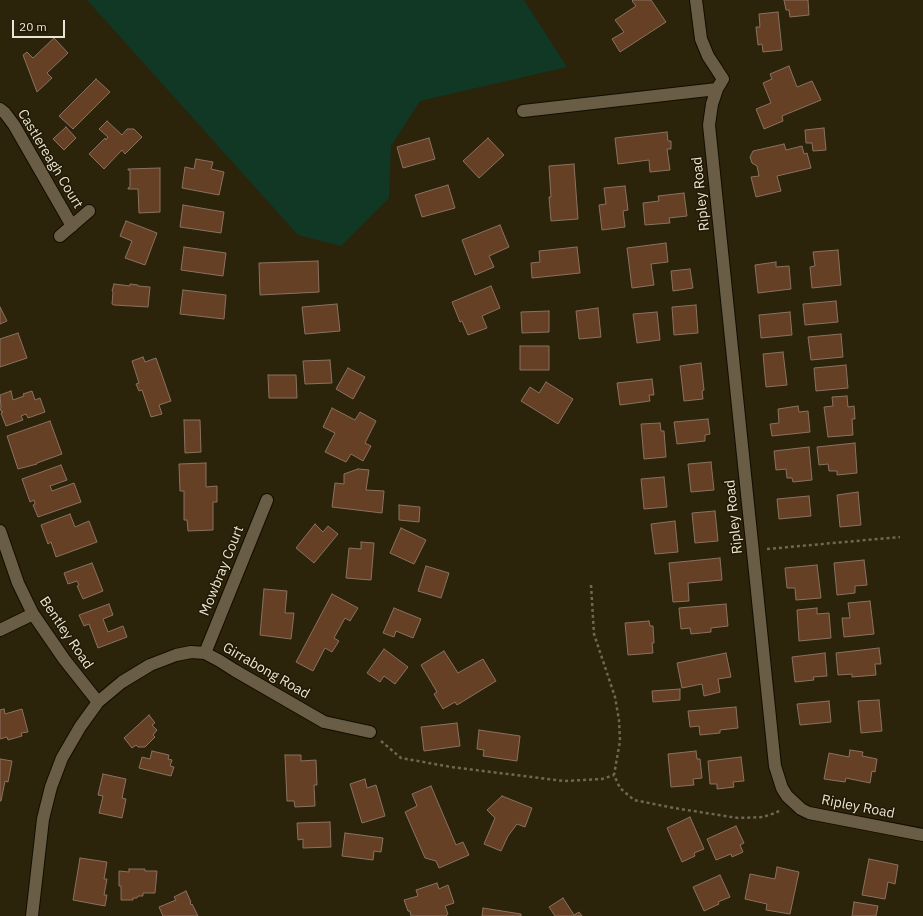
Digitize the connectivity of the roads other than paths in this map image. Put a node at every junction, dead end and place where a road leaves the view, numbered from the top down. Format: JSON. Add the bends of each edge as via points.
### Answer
{"nodes":[{"id":1,"x":696,"y":0,"type":"edge"},
{"id":2,"x":720,"y":84,"type":"junction"},
{"id":3,"x":0,"y":109,"type":"edge"},
{"id":4,"x":523,"y":111,"type":"dead end"},
{"id":5,"x":89,"y":211,"type":"dead end"},
{"id":6,"x":72,"y":226,"type":"junction"},
{"id":7,"x":60,"y":236,"type":"dead end"},
{"id":8,"x":267,"y":500,"type":"dead end"},
{"id":9,"x":0,"y":531,"type":"edge"},
{"id":10,"x":33,"y":614,"type":"junction"},
{"id":11,"x":0,"y":630,"type":"edge"},
{"id":12,"x":205,"y":654,"type":"junction"},
{"id":13,"x":98,"y":702,"type":"junction"},
{"id":14,"x":370,"y":732,"type":"road end"},
{"id":15,"x":923,"y":835,"type":"edge"},
{"id":16,"x":32,"y":916,"type":"edge"}],
"edges":[{"from":1,"to":2,"type":"street","via":[[701,39]]},
{"from":2,"to":4,"type":"street"},
{"from":2,"to":15,"type":"street","name":"Ripley Road","via":[[712,104],[710,125],[774,766],[782,788],[793,802],[809,813]]},
{"from":3,"to":6,"type":"street","name":"Castlereagh Court","via":[[14,124]]},
{"from":5,"to":6,"type":"street","name":"Castlereagh Court"},
{"from":6,"to":7,"type":"street","name":"Castlereagh Court"},
{"from":8,"to":12,"type":"street","name":"Mowbray Court"},
{"from":9,"to":10,"type":"street","name":"Bentley Road","via":[[18,583]]},
{"from":10,"to":11,"type":"street"},
{"from":10,"to":13,"type":"street","name":"Bentley Road"},
{"from":12,"to":13,"type":"street","name":"Girrabong Road","via":[[191,652],[176,655],[150,665],[122,682]]},
{"from":12,"to":14,"type":"street","name":"Girrabong Road","via":[[324,722]]},
{"from":13,"to":16,"type":"street","name":"Girrabong Road","via":[[62,758],[51,787],[43,819]]}]}
